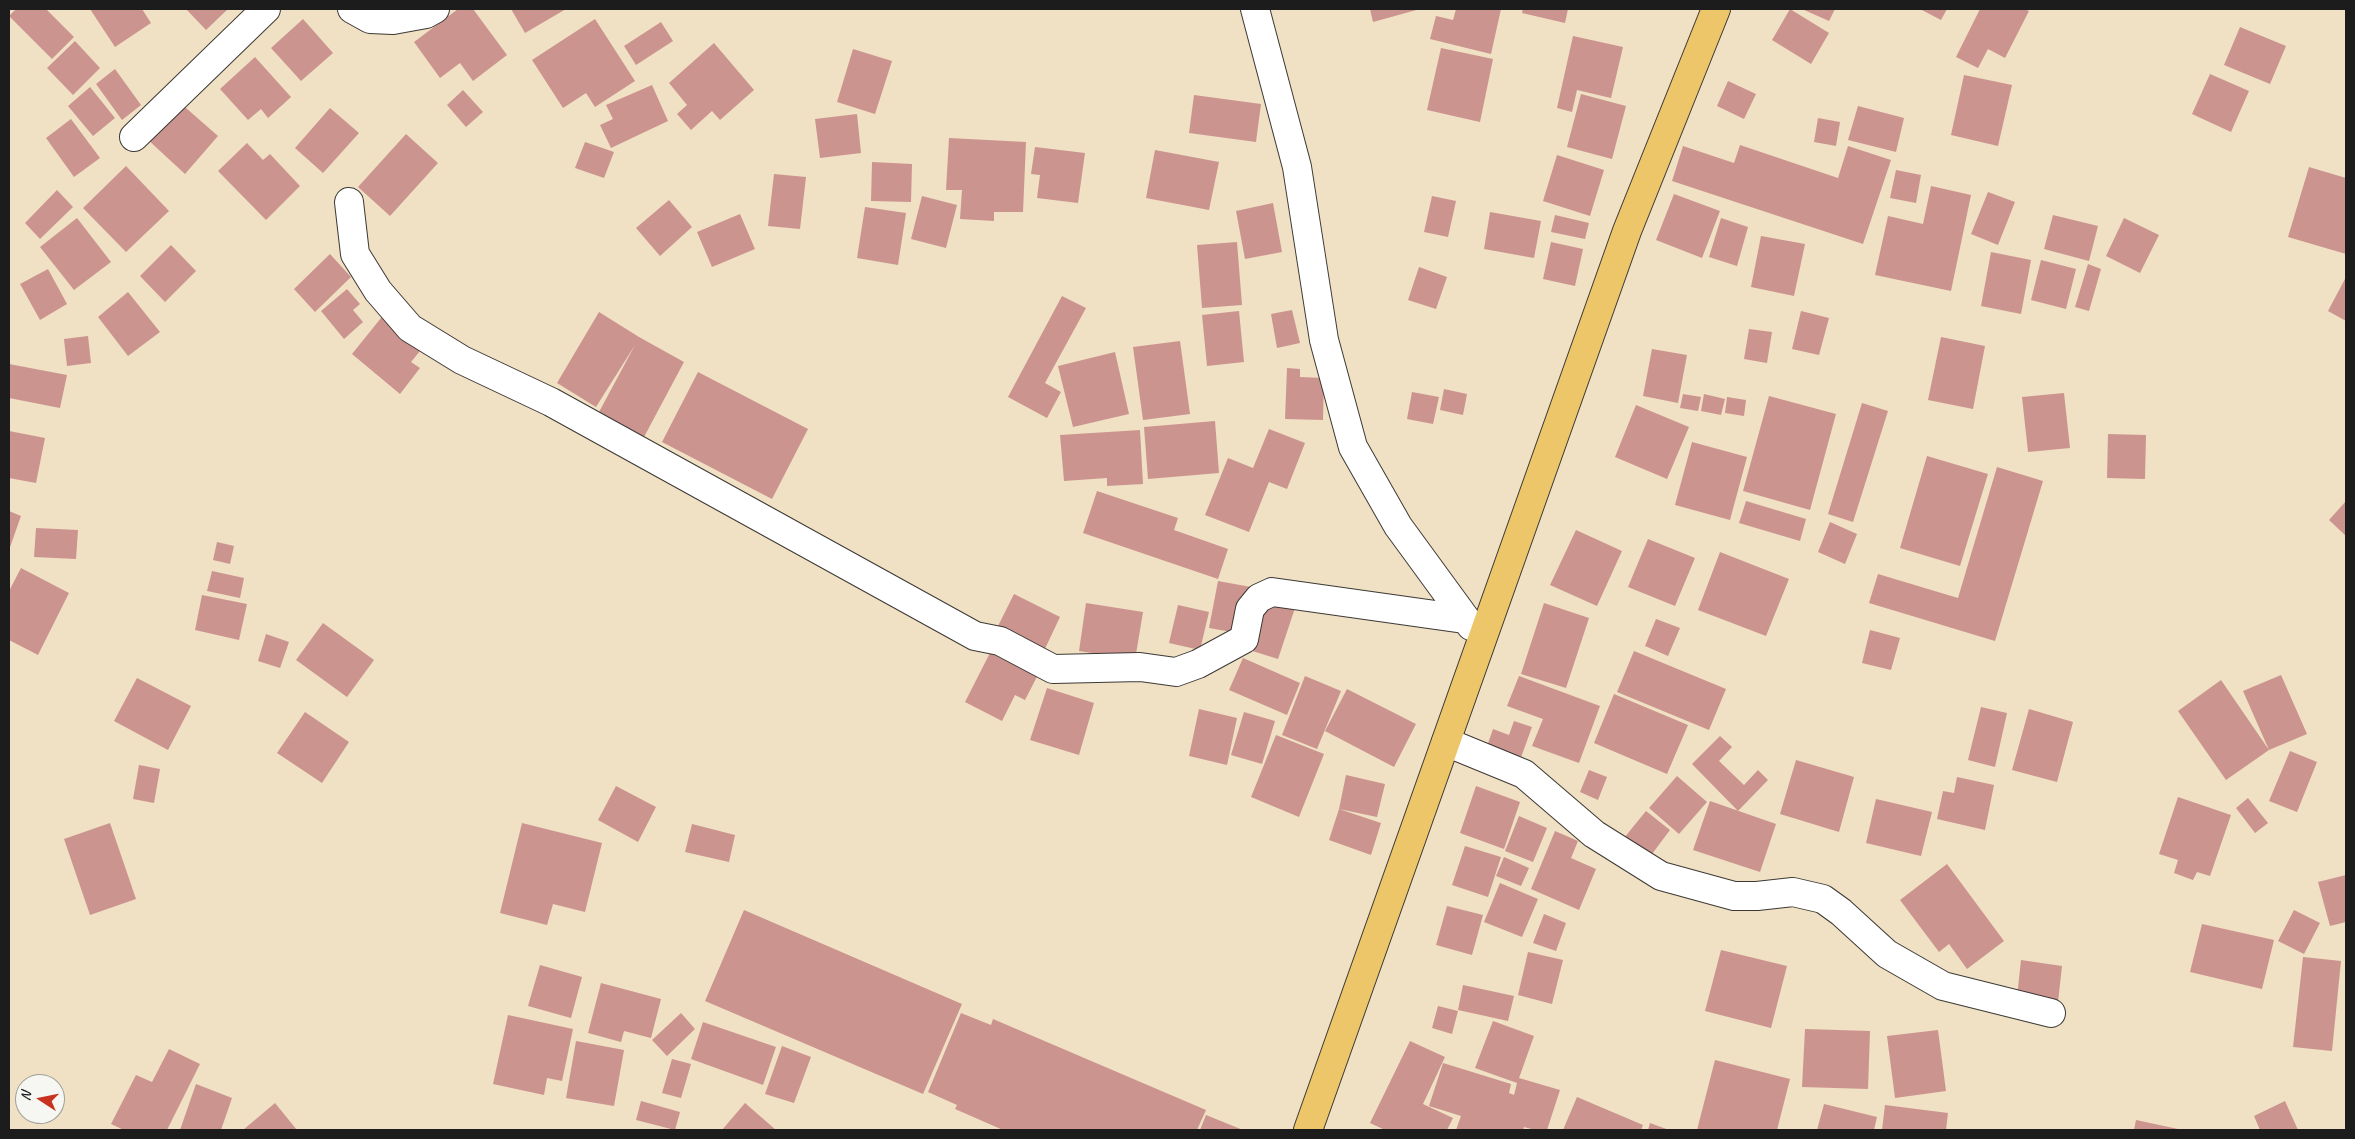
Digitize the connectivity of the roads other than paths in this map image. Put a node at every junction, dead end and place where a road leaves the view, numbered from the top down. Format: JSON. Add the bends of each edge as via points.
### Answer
{"nodes":[{"id":1,"x":266,"y":9,"type":"edge"},
{"id":2,"x":352,"y":9,"type":"edge"},
{"id":3,"x":435,"y":9,"type":"edge"},
{"id":4,"x":1255,"y":9,"type":"edge"},
{"id":5,"x":1716,"y":9,"type":"edge"},
{"id":6,"x":134,"y":137,"type":"dead end"},
{"id":7,"x":349,"y":202,"type":"dead end"},
{"id":8,"x":1473,"y":629,"type":"junction"},
{"id":9,"x":1446,"y":742,"type":"junction"},
{"id":10,"x":2052,"y":1013,"type":"dead end"},
{"id":11,"x":1308,"y":1130,"type":"edge"}],
"edges":[{"from":1,"to":6,"type":"street"},
{"from":2,"to":3,"type":"street","via":[[370,19],[393,20],[426,14]]},
{"from":4,"to":8,"type":"street","via":[[1297,167],[1324,340],[1353,447],[1398,526]]},
{"from":5,"to":8,"type":"main road"},
{"from":7,"to":8,"type":"street","via":[[354,254],[378,291],[410,328],[462,360],[560,406],[975,636],[1000,641],[1053,669],[1140,668],[1176,672],[1244,639],[1250,609],[1259,598],[1272,592]]},
{"from":8,"to":9,"type":"main road"},
{"from":9,"to":10,"type":"street","via":[[1524,774],[1594,834],[1662,876],[1734,896],[1793,892],[1823,900],[1887,954],[1943,986]]},
{"from":9,"to":11,"type":"main road"}]}
